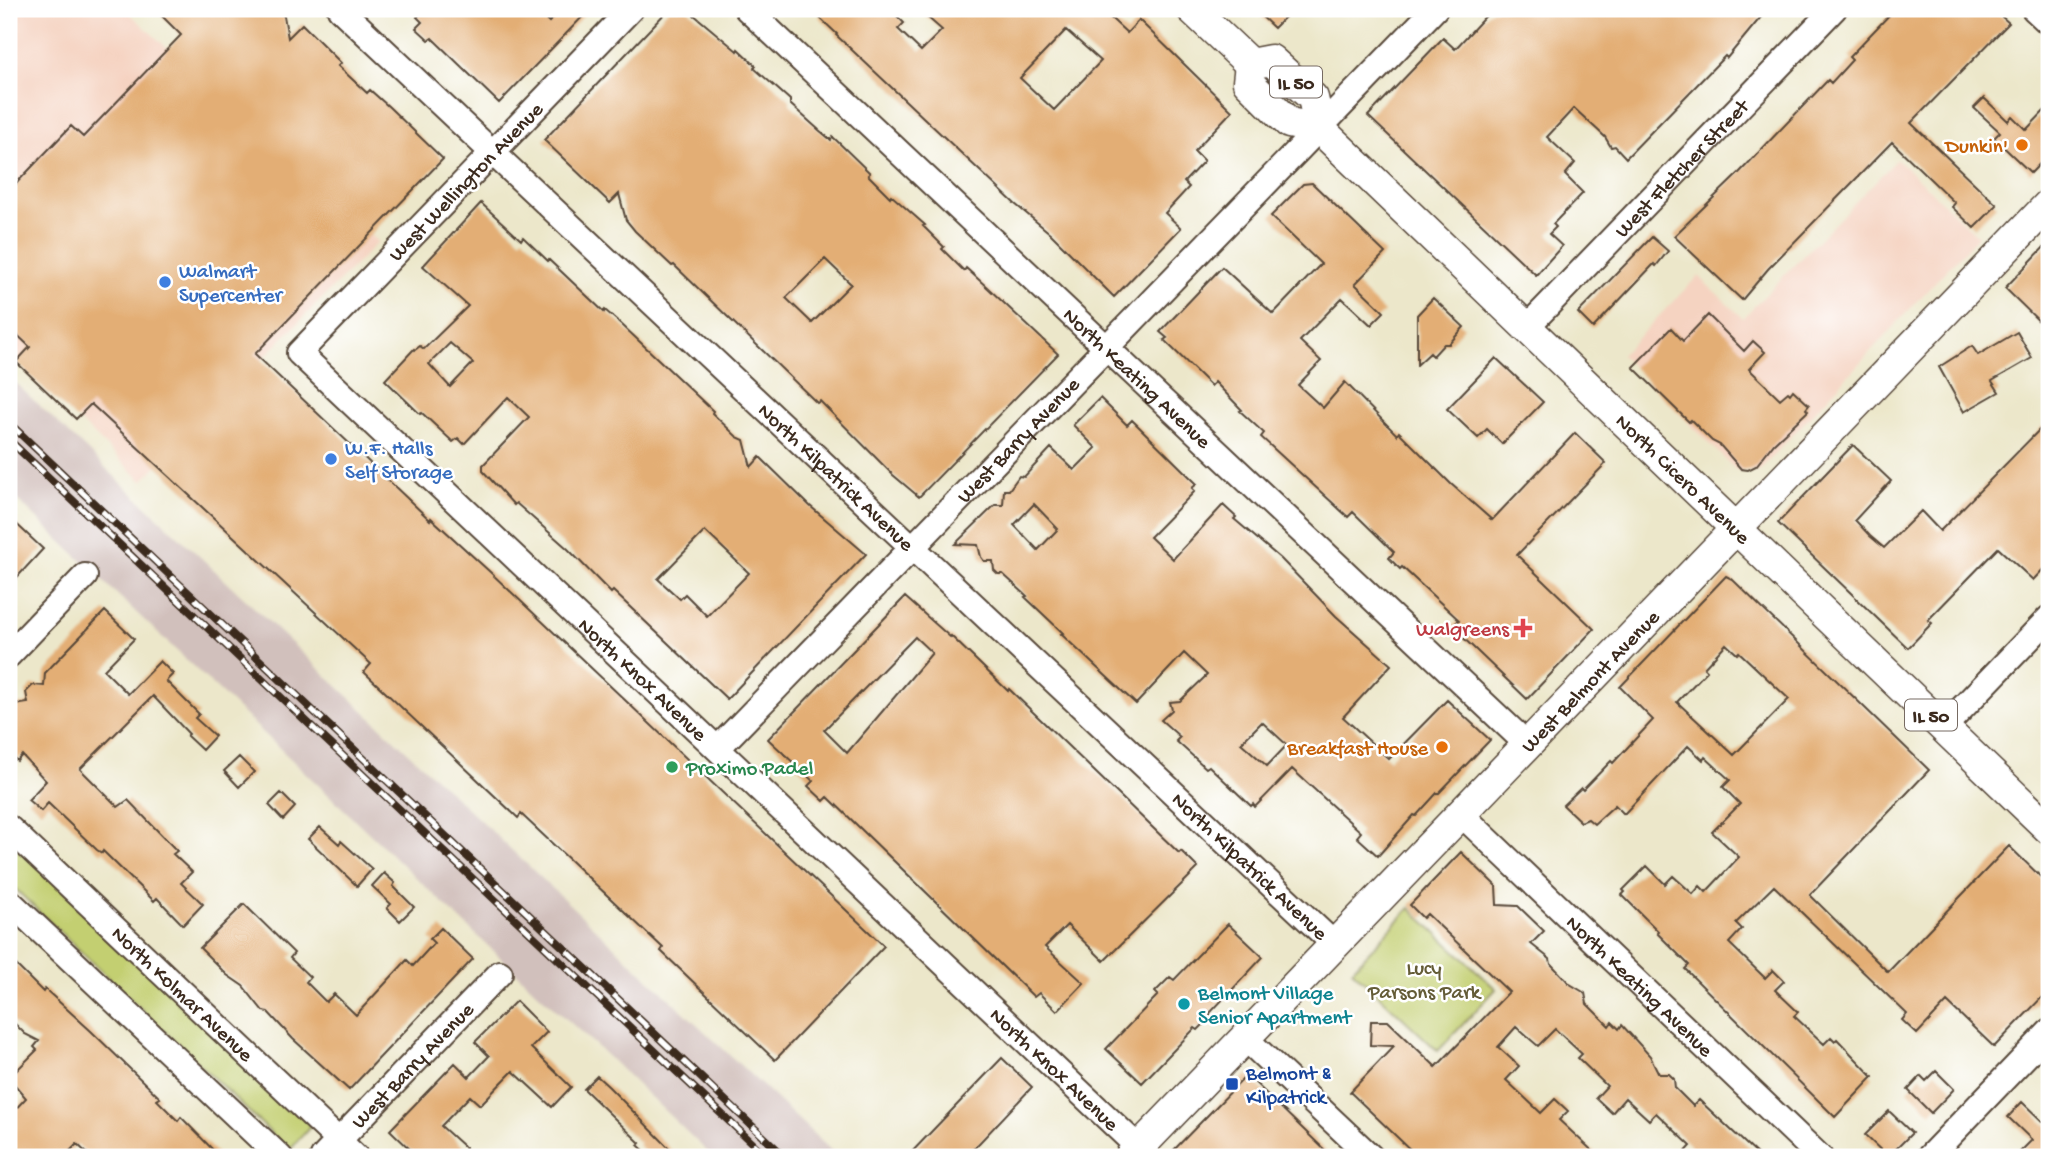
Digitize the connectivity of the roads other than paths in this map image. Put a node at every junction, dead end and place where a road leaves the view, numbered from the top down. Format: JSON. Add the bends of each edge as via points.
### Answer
{"nodes":[{"id":1,"x":340,"y":9,"type":"edge"},
{"id":2,"x":631,"y":9,"type":"edge"},
{"id":3,"x":747,"y":9,"type":"edge"},
{"id":4,"x":1192,"y":9,"type":"edge"},
{"id":5,"x":1435,"y":9,"type":"edge"},
{"id":6,"x":1834,"y":9,"type":"edge"},
{"id":7,"x":2034,"y":9,"type":"edge"},
{"id":8,"x":2049,"y":23,"type":"edge"},
{"id":9,"x":1320,"y":129,"type":"junction"},
{"id":10,"x":493,"y":152,"type":"junction"},
{"id":11,"x":2049,"y":204,"type":"edge"},
{"id":12,"x":1528,"y":326,"type":"junction"},
{"id":13,"x":1107,"y":348,"type":"junction"},
{"id":14,"x":299,"y":353,"type":"joint"},
{"id":15,"x":1738,"y":528,"type":"junction"},
{"id":16,"x":913,"y":547,"type":"junction"},
{"id":17,"x":85,"y":576,"type":"dead end"},
{"id":18,"x":2049,"y":618,"type":"edge"},
{"id":19,"x":9,"y":655,"type":"edge"},
{"id":20,"x":1944,"y":727,"type":"junction"},
{"id":21,"x":1528,"y":745,"type":"junction"},
{"id":22,"x":718,"y":748,"type":"junction"},
{"id":23,"x":1461,"y":814,"type":"junction"},
{"id":24,"x":9,"y":828,"type":"edge"},
{"id":25,"x":2049,"y":828,"type":"edge"},
{"id":26,"x":9,"y":901,"type":"edge"},
{"id":27,"x":1335,"y":945,"type":"junction"},
{"id":28,"x":500,"y":972,"type":"dead end"},
{"id":29,"x":2049,"y":1032,"type":"edge"},
{"id":30,"x":1245,"y":1038,"type":"junction"},
{"id":31,"x":339,"y":1152,"type":"edge"},
{"id":32,"x":1135,"y":1153,"type":"edge"},
{"id":33,"x":281,"y":1157,"type":"edge"},
{"id":34,"x":1371,"y":1157,"type":"edge"},
{"id":35,"x":1820,"y":1157,"type":"edge"},
{"id":36,"x":1928,"y":1157,"type":"edge"}],
"edges":[{"from":1,"to":10,"type":"street","name":"North Kilpatrick Avenue"},
{"from":2,"to":10,"type":"street","name":"West Wellington Avenue"},
{"from":3,"to":13,"type":"street","name":"North Keating Avenue"},
{"from":4,"to":9,"type":"main road","name":"North Cicero Avenue","number":"IL 50","via":[[1250,64],[1248,82],[1289,123]]},
{"from":5,"to":9,"type":"street","name":"West Barry Avenue"},
{"from":6,"to":12,"type":"street","name":"West Fletcher Street"},
{"from":7,"to":8,"type":"street"},
{"from":9,"to":12,"type":"main road","name":"North Cicero Avenue","number":"IL 50"},
{"from":9,"to":13,"type":"street","name":"West Barry Avenue"},
{"from":10,"to":14,"type":"street","name":"West Wellington Avenue"},
{"from":10,"to":16,"type":"street","name":"North Kilpatrick Avenue"},
{"from":11,"to":15,"type":"main road","name":"West Belmont Avenue"},
{"from":12,"to":15,"type":"main road","name":"North Cicero Avenue","number":"IL 50"},
{"from":13,"to":16,"type":"street","name":"West Barry Avenue"},
{"from":13,"to":21,"type":"street","name":"North Keating Avenue"},
{"from":14,"to":22,"type":"street","name":"North Knox Avenue"},
{"from":15,"to":20,"type":"main road","name":"North Cicero Avenue","number":"IL 50"},
{"from":15,"to":21,"type":"main road","name":"West Belmont Avenue"},
{"from":16,"to":22,"type":"street","name":"West Barry Avenue"},
{"from":16,"to":27,"type":"street","name":"North Kilpatrick Avenue"},
{"from":17,"to":19,"type":"street"},
{"from":18,"to":20,"type":"street"},
{"from":20,"to":25,"type":"main road","name":"North Cicero Avenue","number":"IL 50"},
{"from":21,"to":23,"type":"main road","name":"West Belmont Avenue"},
{"from":22,"to":32,"type":"street","name":"North Knox Avenue"},
{"from":23,"to":27,"type":"main road","name":"West Belmont Avenue"},
{"from":23,"to":35,"type":"street","name":"North Keating Avenue"},
{"from":24,"to":31,"type":"street","name":"North Kolmar Avenue"},
{"from":26,"to":33,"type":"street"},
{"from":27,"to":30,"type":"main road","name":"West Belmont Avenue"},
{"from":28,"to":31,"type":"street","name":"West Barry Avenue"},
{"from":29,"to":36,"type":"street"},
{"from":30,"to":32,"type":"main road","name":"West Belmont Avenue"},
{"from":30,"to":34,"type":"street"}]}
